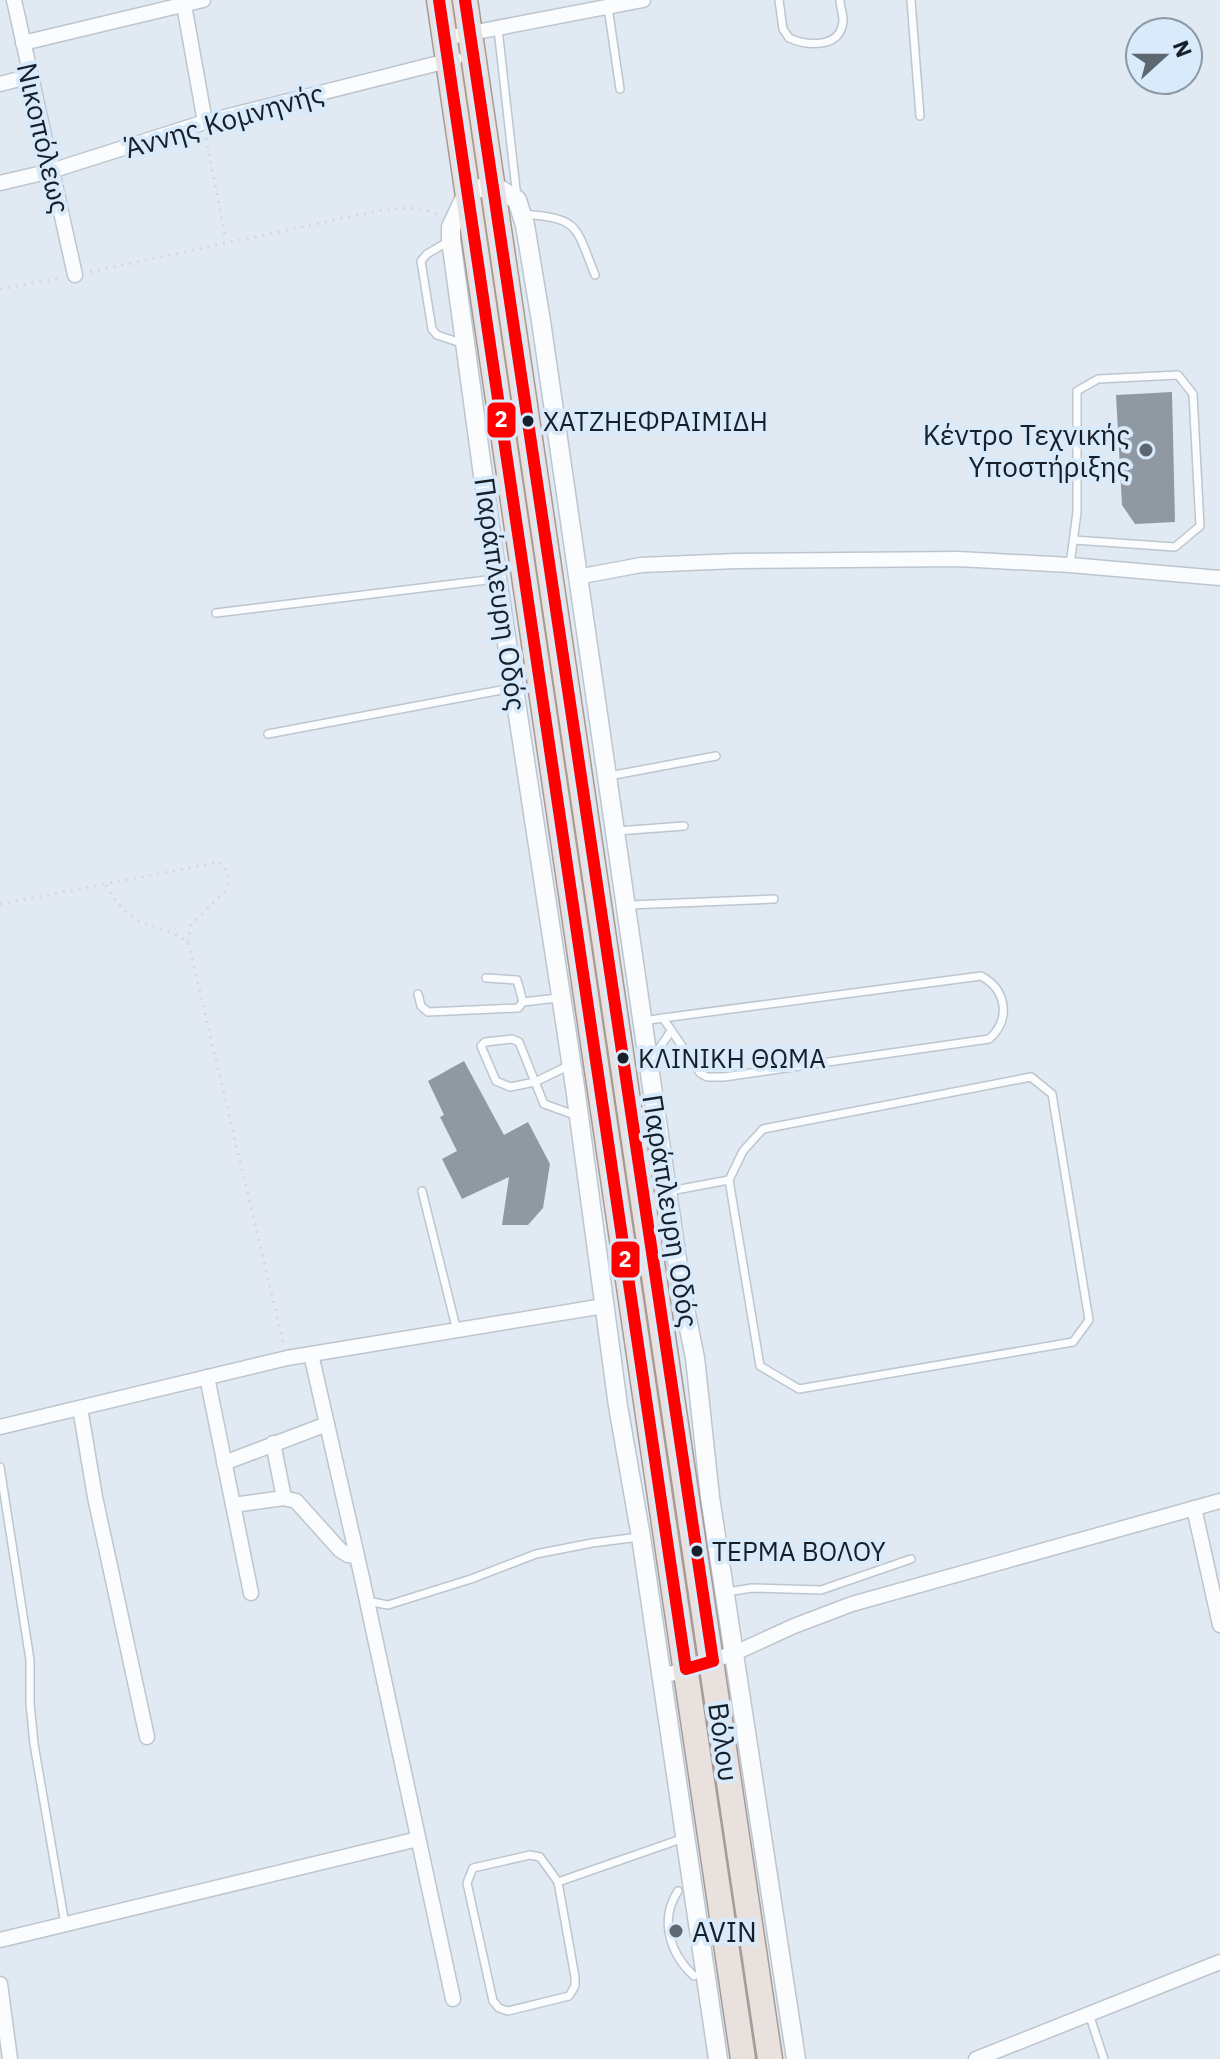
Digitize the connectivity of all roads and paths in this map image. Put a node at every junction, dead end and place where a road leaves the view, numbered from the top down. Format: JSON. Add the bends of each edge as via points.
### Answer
{"nodes":[{"id":1,"x":14,"y":0,"type":"edge"},
{"id":2,"x":203,"y":0,"type":"edge"},
{"id":3,"x":439,"y":0,"type":"edge"},
{"id":4,"x":465,"y":0,"type":"edge"},
{"id":5,"x":643,"y":0,"type":"edge"},
{"id":6,"x":779,"y":0,"type":"edge"},
{"id":7,"x":840,"y":0,"type":"edge"},
{"id":8,"x":911,"y":0,"type":"edge"},
{"id":9,"x":184,"y":5,"type":"junction"},
{"id":10,"x":575,"y":7,"type":"edge"},
{"id":11,"x":608,"y":7,"type":"junction"},
{"id":12,"x":498,"y":29,"type":"junction"},
{"id":13,"x":23,"y":43,"type":"junction"},
{"id":14,"x":472,"y":44,"type":"junction"},
{"id":15,"x":446,"y":49,"type":"junction"},
{"id":16,"x":31,"y":76,"type":"junction"},
{"id":17,"x":0,"y":84,"type":"edge"},
{"id":18,"x":620,"y":89,"type":"dead end"},
{"id":19,"x":920,"y":116,"type":"dead end"},
{"id":20,"x":205,"y":122,"type":"junction"},
{"id":21,"x":51,"y":171,"type":"junction"},
{"id":22,"x":0,"y":183,"type":"edge"},
{"id":23,"x":493,"y":185,"type":"junction"},
{"id":24,"x":468,"y":191,"type":"junction"},
{"id":25,"x":520,"y":207,"type":"junction"},
{"id":26,"x":451,"y":234,"type":"junction"},
{"id":27,"x":226,"y":242,"type":"junction"},
{"id":28,"x":75,"y":275,"type":"junction"},
{"id":29,"x":595,"y":275,"type":"dead end"},
{"id":30,"x":0,"y":289,"type":"edge"},
{"id":31,"x":466,"y":344,"type":"junction"},
{"id":32,"x":1074,"y":540,"type":"junction"},
{"id":33,"x":1070,"y":565,"type":"junction"},
{"id":34,"x":577,"y":577,"type":"junction"},
{"id":35,"x":497,"y":578,"type":"junction"},
{"id":36,"x":1220,"y":578,"type":"edge"},
{"id":37,"x":216,"y":613,"type":"dead end"},
{"id":38,"x":515,"y":687,"type":"junction"},
{"id":39,"x":268,"y":734,"type":"dead end"},
{"id":40,"x":716,"y":756,"type":"dead end"},
{"id":41,"x":607,"y":777,"type":"junction"},
{"id":42,"x":684,"y":826,"type":"dead end"},
{"id":43,"x":615,"y":831,"type":"junction"},
{"id":44,"x":106,"y":885,"type":"junction"},
{"id":45,"x":774,"y":899,"type":"dead end"},
{"id":46,"x":0,"y":904,"type":"edge"},
{"id":47,"x":626,"y":905,"type":"junction"},
{"id":48,"x":188,"y":942,"type":"junction"},
{"id":49,"x":486,"y":978,"type":"dead end"},
{"id":50,"x":418,"y":994,"type":"dead end"},
{"id":51,"x":561,"y":998,"type":"junction"},
{"id":52,"x":523,"y":1002,"type":"junction"},
{"id":53,"x":663,"y":1018,"type":"junction"},
{"id":54,"x":642,"y":1021,"type":"junction"},
{"id":55,"x":671,"y":1031,"type":"junction"},
{"id":56,"x":572,"y":1064,"type":"junction"},
{"id":57,"x":649,"y":1064,"type":"junction"},
{"id":58,"x":535,"y":1082,"type":"junction"},
{"id":59,"x":579,"y":1117,"type":"junction"},
{"id":60,"x":729,"y":1180,"type":"junction"},
{"id":61,"x":422,"y":1191,"type":"dead end"},
{"id":62,"x":668,"y":1191,"type":"junction"},
{"id":63,"x":604,"y":1306,"type":"junction"},
{"id":64,"x":457,"y":1331,"type":"junction"},
{"id":65,"x":311,"y":1354,"type":"junction"},
{"id":66,"x":287,"y":1358,"type":"junction"},
{"id":67,"x":207,"y":1377,"type":"junction"},
{"id":68,"x":80,"y":1408,"type":"junction"},
{"id":69,"x":327,"y":1424,"type":"junction"},
{"id":70,"x":0,"y":1427,"type":"edge"},
{"id":71,"x":273,"y":1443,"type":"junction"},
{"id":72,"x":224,"y":1463,"type":"junction"},
{"id":73,"x":0,"y":1467,"type":"edge"},
{"id":74,"x":284,"y":1498,"type":"junction"},
{"id":75,"x":1220,"y":1501,"type":"edge"},
{"id":76,"x":233,"y":1505,"type":"junction"},
{"id":77,"x":1194,"y":1508,"type":"junction"},
{"id":78,"x":641,"y":1537,"type":"junction"},
{"id":79,"x":357,"y":1556,"type":"junction"},
{"id":80,"x":911,"y":1559,"type":"dead end"},
{"id":81,"x":725,"y":1592,"type":"junction"},
{"id":82,"x":251,"y":1593,"type":"dead end"},
{"id":83,"x":367,"y":1601,"type":"junction"},
{"id":84,"x":1220,"y":1625,"type":"edge"},
{"id":85,"x":724,"y":1657,"type":"junction"},
{"id":86,"x":686,"y":1669,"type":"junction"},
{"id":87,"x":661,"y":1677,"type":"junction"},
{"id":88,"x":147,"y":1737,"type":"dead end"},
{"id":89,"x":685,"y":1838,"type":"junction"},
{"id":90,"x":418,"y":1839,"type":"junction"},
{"id":91,"x":558,"y":1882,"type":"junction"},
{"id":92,"x":678,"y":1891,"type":"dead end"},
{"id":93,"x":66,"y":1924,"type":"junction"},
{"id":94,"x":0,"y":1940,"type":"edge"},
{"id":95,"x":1220,"y":1962,"type":"edge"},
{"id":96,"x":700,"y":1983,"type":"junction"},
{"id":97,"x":0,"y":1984,"type":"edge"},
{"id":98,"x":733,"y":1987,"type":"junction"},
{"id":99,"x":453,"y":1999,"type":"dead end"},
{"id":100,"x":1089,"y":2014,"type":"junction"},
{"id":101,"x":10,"y":2059,"type":"edge"},
{"id":102,"x":718,"y":2059,"type":"edge"},
{"id":103,"x":743,"y":2059,"type":"edge"},
{"id":104,"x":770,"y":2059,"type":"edge"},
{"id":105,"x":796,"y":2059,"type":"edge"},
{"id":106,"x":976,"y":2059,"type":"edge"},
{"id":107,"x":1104,"y":2059,"type":"edge"}],
"edges":[{"from":1,"to":13,"type":"street","name":"Νικοπόλεως"},
{"from":2,"to":9,"type":"street"},
{"from":3,"to":15,"type":"main road","name":"Βόλου"},
{"from":4,"to":14,"type":"main road","name":"Βόλου"},
{"from":5,"to":11,"type":"street"},
{"from":6,"to":7,"type":"lane","via":[[789,38],[814,45],[839,32]]},
{"from":8,"to":19,"type":"lane"},
{"from":9,"to":13,"type":"street"},
{"from":9,"to":20,"type":"street"},
{"from":10,"to":11,"type":"street"},
{"from":10,"to":12,"type":"street"},
{"from":11,"to":18,"type":"lane"},
{"from":12,"to":14,"type":"street"},
{"from":12,"to":25,"type":"lane"},
{"from":13,"to":16,"type":"street","name":"Νικοπόλεως"},
{"from":14,"to":15,"type":"street"},
{"from":14,"to":15,"type":"street"},
{"from":14,"to":23,"type":"main road","name":"Βόλου"},
{"from":15,"to":20,"type":"street","name":"Άννης Κομνηνής"},
{"from":15,"to":24,"type":"main road","name":"Βόλου"},
{"from":16,"to":17,"type":"street"},
{"from":16,"to":21,"type":"street","name":"Νικοπόλεως"},
{"from":20,"to":21,"type":"street","name":"Άννης Κομνηνής"},
{"from":20,"to":27,"type":"path"},
{"from":21,"to":22,"type":"street","name":"Άννης Κομνηνής"},
{"from":21,"to":28,"type":"street","name":"Νικοπόλεως"},
{"from":23,"to":24,"type":"street"},
{"from":23,"to":25,"type":"street"},
{"from":23,"to":85,"type":"main road","name":"Βόλου"},
{"from":24,"to":26,"type":"street"},
{"from":24,"to":86,"type":"main road","name":"Βόλου"},
{"from":25,"to":29,"type":"lane","via":[[569,223]]},
{"from":25,"to":34,"type":"street","name":"Παράπλευρη Οδός"},
{"from":26,"to":27,"type":"path","via":[[439,216],[402,208]]},
{"from":26,"to":31,"type":"street","name":"Παράπλευρη Οδός"},
{"from":26,"to":31,"type":"lane","via":[[421,261],[430,326],[437,335]]},
{"from":27,"to":28,"type":"path"},
{"from":28,"to":30,"type":"path"},
{"from":31,"to":35,"type":"street","name":"Παράπλευρη Οδός"},
{"from":32,"to":32,"type":"lane","via":[[1077,391],[1098,379],[1178,375],[1193,394],[1200,526],[1175,547]]},
{"from":32,"to":33,"type":"lane"},
{"from":33,"to":34,"type":"street","via":[[958,559],[736,561],[641,565]]},
{"from":33,"to":36,"type":"street"},
{"from":34,"to":41,"type":"street","name":"Παράπλευρη Οδός"},
{"from":35,"to":37,"type":"lane"},
{"from":35,"to":38,"type":"street","name":"Παράπλευρη Οδός"},
{"from":38,"to":39,"type":"lane"},
{"from":38,"to":51,"type":"street","name":"Παράπλευρη Οδός"},
{"from":40,"to":41,"type":"lane"},
{"from":41,"to":43,"type":"street","name":"Παράπλευρη Οδός"},
{"from":42,"to":43,"type":"lane"},
{"from":43,"to":47,"type":"street","name":"Παράπλευρη Οδός"},
{"from":44,"to":46,"type":"path"},
{"from":44,"to":48,"type":"path","via":[[131,917]]},
{"from":44,"to":48,"type":"path","via":[[220,862],[228,873],[227,889],[191,925]]},
{"from":45,"to":47,"type":"lane"},
{"from":47,"to":54,"type":"street","name":"Παράπλευρη Οδός"},
{"from":48,"to":66,"type":"path"},
{"from":49,"to":52,"type":"lane","via":[[517,980]]},
{"from":50,"to":52,"type":"lane","via":[[428,1012],[518,1008]]},
{"from":51,"to":52,"type":"lane"},
{"from":51,"to":56,"type":"street","name":"Παράπλευρη Οδός"},
{"from":53,"to":54,"type":"lane"},
{"from":53,"to":55,"type":"lane"},
{"from":53,"to":55,"type":"lane","via":[[981,976],[994,985],[1004,1005],[1003,1021],[989,1039],[724,1077],[703,1076]]},
{"from":54,"to":57,"type":"street","name":"Παράπλευρη Οδός"},
{"from":55,"to":57,"type":"lane"},
{"from":56,"to":58,"type":"lane"},
{"from":56,"to":59,"type":"street","name":"Παράπλευρη Οδός"},
{"from":57,"to":62,"type":"street","name":"Παράπλευρη Οδός"},
{"from":58,"to":58,"type":"lane","via":[[517,1040],[482,1042],[500,1085]]},
{"from":58,"to":59,"type":"lane","via":[[544,1104]]},
{"from":59,"to":63,"type":"street","name":"Παράπλευρη Οδός"},
{"from":60,"to":60,"type":"lane","via":[[760,1366],[799,1389],[1073,1342],[1089,1320],[1052,1094],[1031,1077],[763,1129],[743,1151]]},
{"from":60,"to":62,"type":"lane"},
{"from":61,"to":64,"type":"lane"},
{"from":62,"to":81,"type":"street","name":"Παράπλευρη Οδός"},
{"from":63,"to":64,"type":"street"},
{"from":63,"to":78,"type":"street","name":"Παράπλευρη Οδός"},
{"from":64,"to":65,"type":"street"},
{"from":65,"to":66,"type":"street"},
{"from":65,"to":69,"type":"street"},
{"from":66,"to":67,"type":"street"},
{"from":67,"to":68,"type":"street"},
{"from":67,"to":72,"type":"street"},
{"from":68,"to":70,"type":"street"},
{"from":68,"to":88,"type":"street"},
{"from":69,"to":71,"type":"street"},
{"from":69,"to":79,"type":"street"},
{"from":71,"to":72,"type":"street"},
{"from":71,"to":74,"type":"street"},
{"from":72,"to":76,"type":"street"},
{"from":73,"to":93,"type":"lane","via":[[30,1660],[31,1722]]},
{"from":74,"to":76,"type":"street"},
{"from":74,"to":79,"type":"street","via":[[303,1505],[344,1554]]},
{"from":75,"to":77,"type":"street"},
{"from":76,"to":82,"type":"street"},
{"from":77,"to":84,"type":"street"},
{"from":77,"to":85,"type":"street","via":[[852,1604]]},
{"from":78,"to":83,"type":"lane","via":[[536,1554],[388,1605]]},
{"from":78,"to":87,"type":"street","name":"Παράπλευρη Οδός"},
{"from":79,"to":83,"type":"street"},
{"from":80,"to":81,"type":"lane","via":[[821,1590]]},
{"from":81,"to":85,"type":"street","name":"Παράπλευρη Οδός"},
{"from":83,"to":90,"type":"street"},
{"from":85,"to":86,"type":"street"},
{"from":85,"to":104,"type":"main road","name":"Βόλου"},
{"from":85,"to":105,"type":"street","name":"Παράπλευρη Οδός"},
{"from":86,"to":87,"type":"street"},
{"from":86,"to":98,"type":"main road","name":"Βόλου"},
{"from":87,"to":89,"type":"street","name":"Παράπλευρη Οδός"},
{"from":89,"to":91,"type":"lane"},
{"from":89,"to":96,"type":"street","name":"Παράπλευρη Οδός"},
{"from":90,"to":93,"type":"street"},
{"from":90,"to":99,"type":"street"},
{"from":91,"to":91,"type":"lane","via":[[575,1986],[569,1996],[508,2011],[499,2008],[493,2001],[468,1876],[473,1868],[530,1855],[540,1857]]},
{"from":92,"to":96,"type":"lane","via":[[668,1910],[676,1957]]},
{"from":93,"to":94,"type":"street"},
{"from":95,"to":100,"type":"street"},
{"from":96,"to":98,"type":"lane"},
{"from":96,"to":102,"type":"street","name":"Παράπλευρη Οδός"},
{"from":97,"to":101,"type":"street"},
{"from":98,"to":103,"type":"main road","name":"Βόλου"},
{"from":100,"to":106,"type":"street"},
{"from":100,"to":107,"type":"lane"}]}
